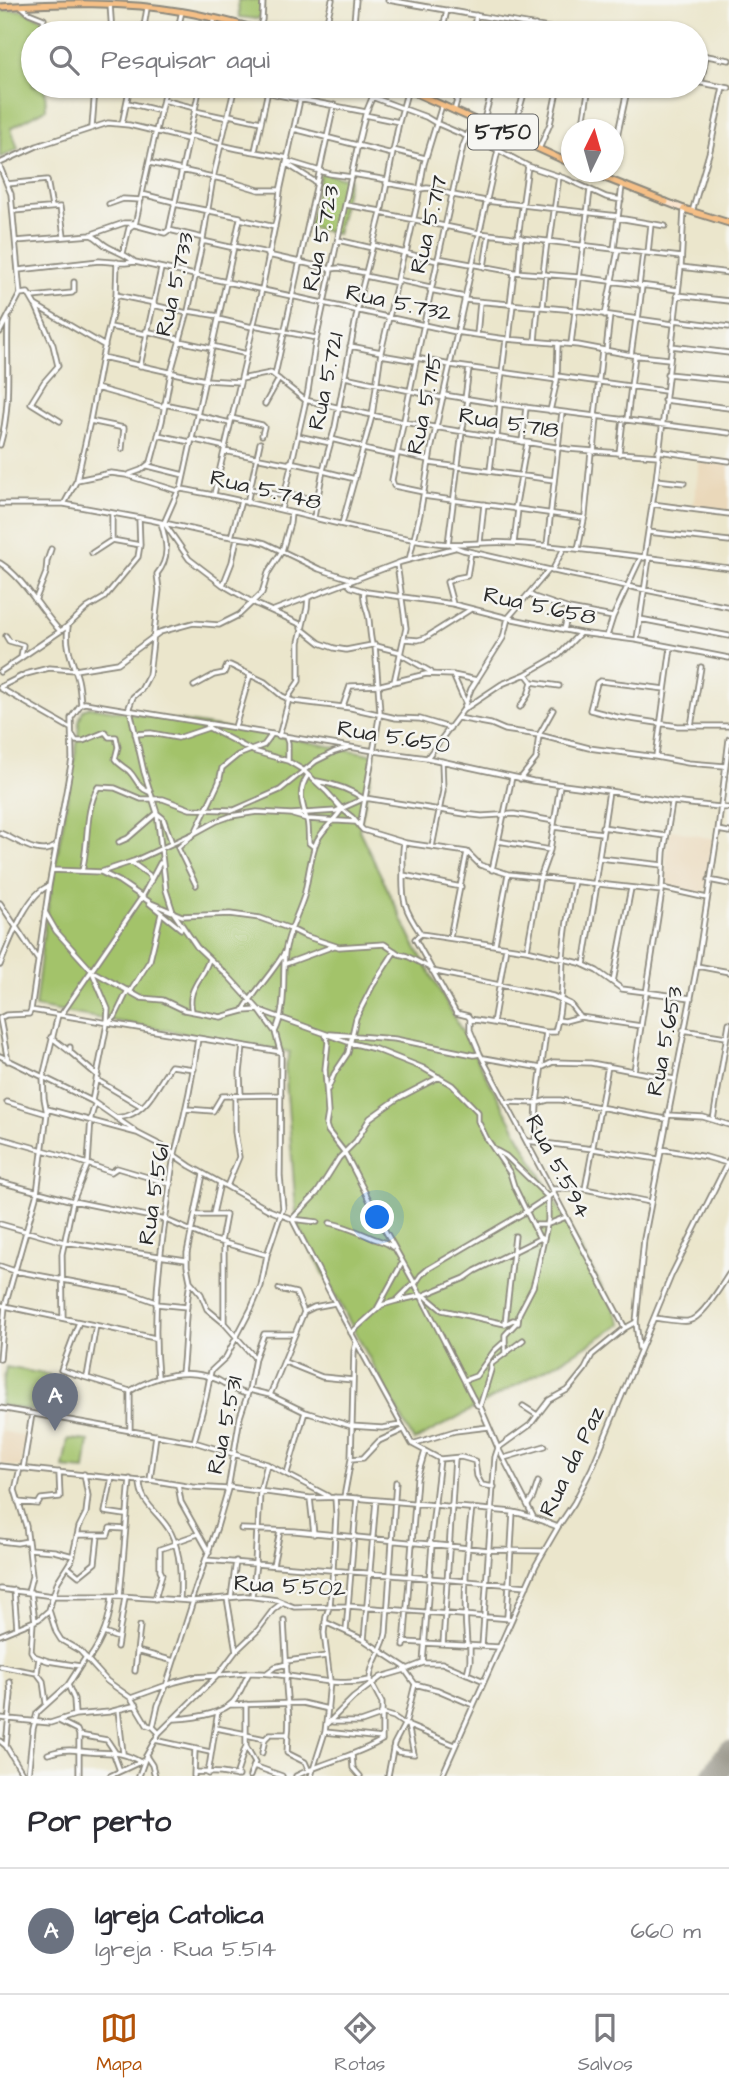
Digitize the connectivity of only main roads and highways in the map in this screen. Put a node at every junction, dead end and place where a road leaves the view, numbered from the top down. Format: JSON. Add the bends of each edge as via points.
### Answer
{"nodes":[{"id":1,"x":0,"y":7,"type":"edge"},
{"id":2,"x":225,"y":21,"type":"edge"},
{"id":3,"x":427,"y":98,"type":"edge"},
{"id":4,"x":561,"y":159,"type":"edge"},
{"id":5,"x":616,"y":182,"type":"edge"},
{"id":6,"x":684,"y":209,"type":"junction"},
{"id":7,"x":729,"y":222,"type":"edge"}],
"edges":[{"from":1,"to":2,"type":"main road","via":[[110,4]]},
{"from":3,"to":4,"type":"main road","number":"5750"},
{"from":5,"to":6,"type":"main road"},
{"from":6,"to":7,"type":"main road"},
{"from":6,"to":7,"type":"main road"}]}
